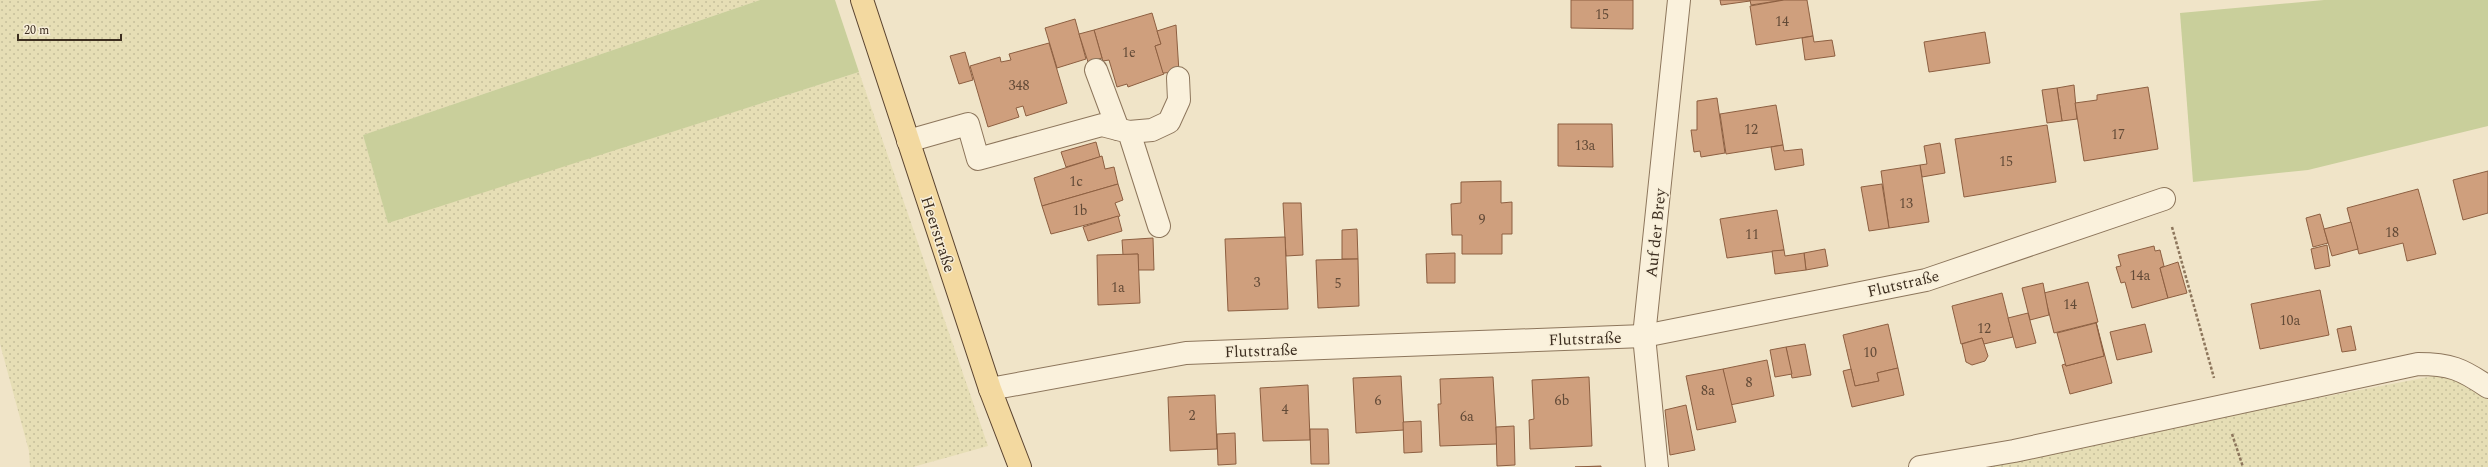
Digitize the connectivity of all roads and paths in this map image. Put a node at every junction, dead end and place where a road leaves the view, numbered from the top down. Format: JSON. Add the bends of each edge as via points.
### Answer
{"nodes":[{"id":1,"x":862,"y":0,"type":"edge"},
{"id":2,"x":1679,"y":0,"type":"edge"},
{"id":3,"x":1096,"y":70,"type":"dead end"},
{"id":4,"x":1178,"y":78,"type":"dead end"},
{"id":5,"x":1124,"y":130,"type":"junction"},
{"id":6,"x":908,"y":141,"type":"junction"},
{"id":7,"x":2164,"y":199,"type":"joint"},
{"id":8,"x":1159,"y":226,"type":"dead end"},
{"id":9,"x":1644,"y":336,"type":"junction"},
{"id":10,"x":2488,"y":387,"type":"edge"},
{"id":11,"x":990,"y":389,"type":"junction"},
{"id":12,"x":2221,"y":406,"type":"junction"},
{"id":13,"x":1020,"y":467,"type":"edge"},
{"id":14,"x":1657,"y":467,"type":"edge"},
{"id":15,"x":1920,"y":467,"type":"edge"},
{"id":16,"x":2243,"y":467,"type":"edge"}],
"edges":[{"from":1,"to":6,"type":"main road","name":"Heerstraße"},
{"from":2,"to":9,"type":"street","name":"Auf der Brey"},
{"from":3,"to":5,"type":"street"},
{"from":4,"to":5,"type":"street","via":[[1179,100],[1169,122],[1152,130]]},
{"from":5,"to":6,"type":"street","via":[[1102,125],[978,159],[968,124]]},
{"from":5,"to":8,"type":"street"},
{"from":6,"to":11,"type":"main road","name":"Heerstraße"},
{"from":7,"to":9,"type":"street","name":"Flutstraße","via":[[1926,280]]},
{"from":7,"to":12,"type":"path"},
{"from":9,"to":11,"type":"street","name":"Flutstraße","via":[[1186,353]]},
{"from":9,"to":14,"type":"street","name":"Auf der Brey"},
{"from":10,"to":12,"type":"street","via":[[2445,364],[2418,364]]},
{"from":11,"to":13,"type":"main road","name":"Heerstraße"},
{"from":12,"to":15,"type":"street","via":[[2014,451]]},
{"from":12,"to":16,"type":"path"}]}
